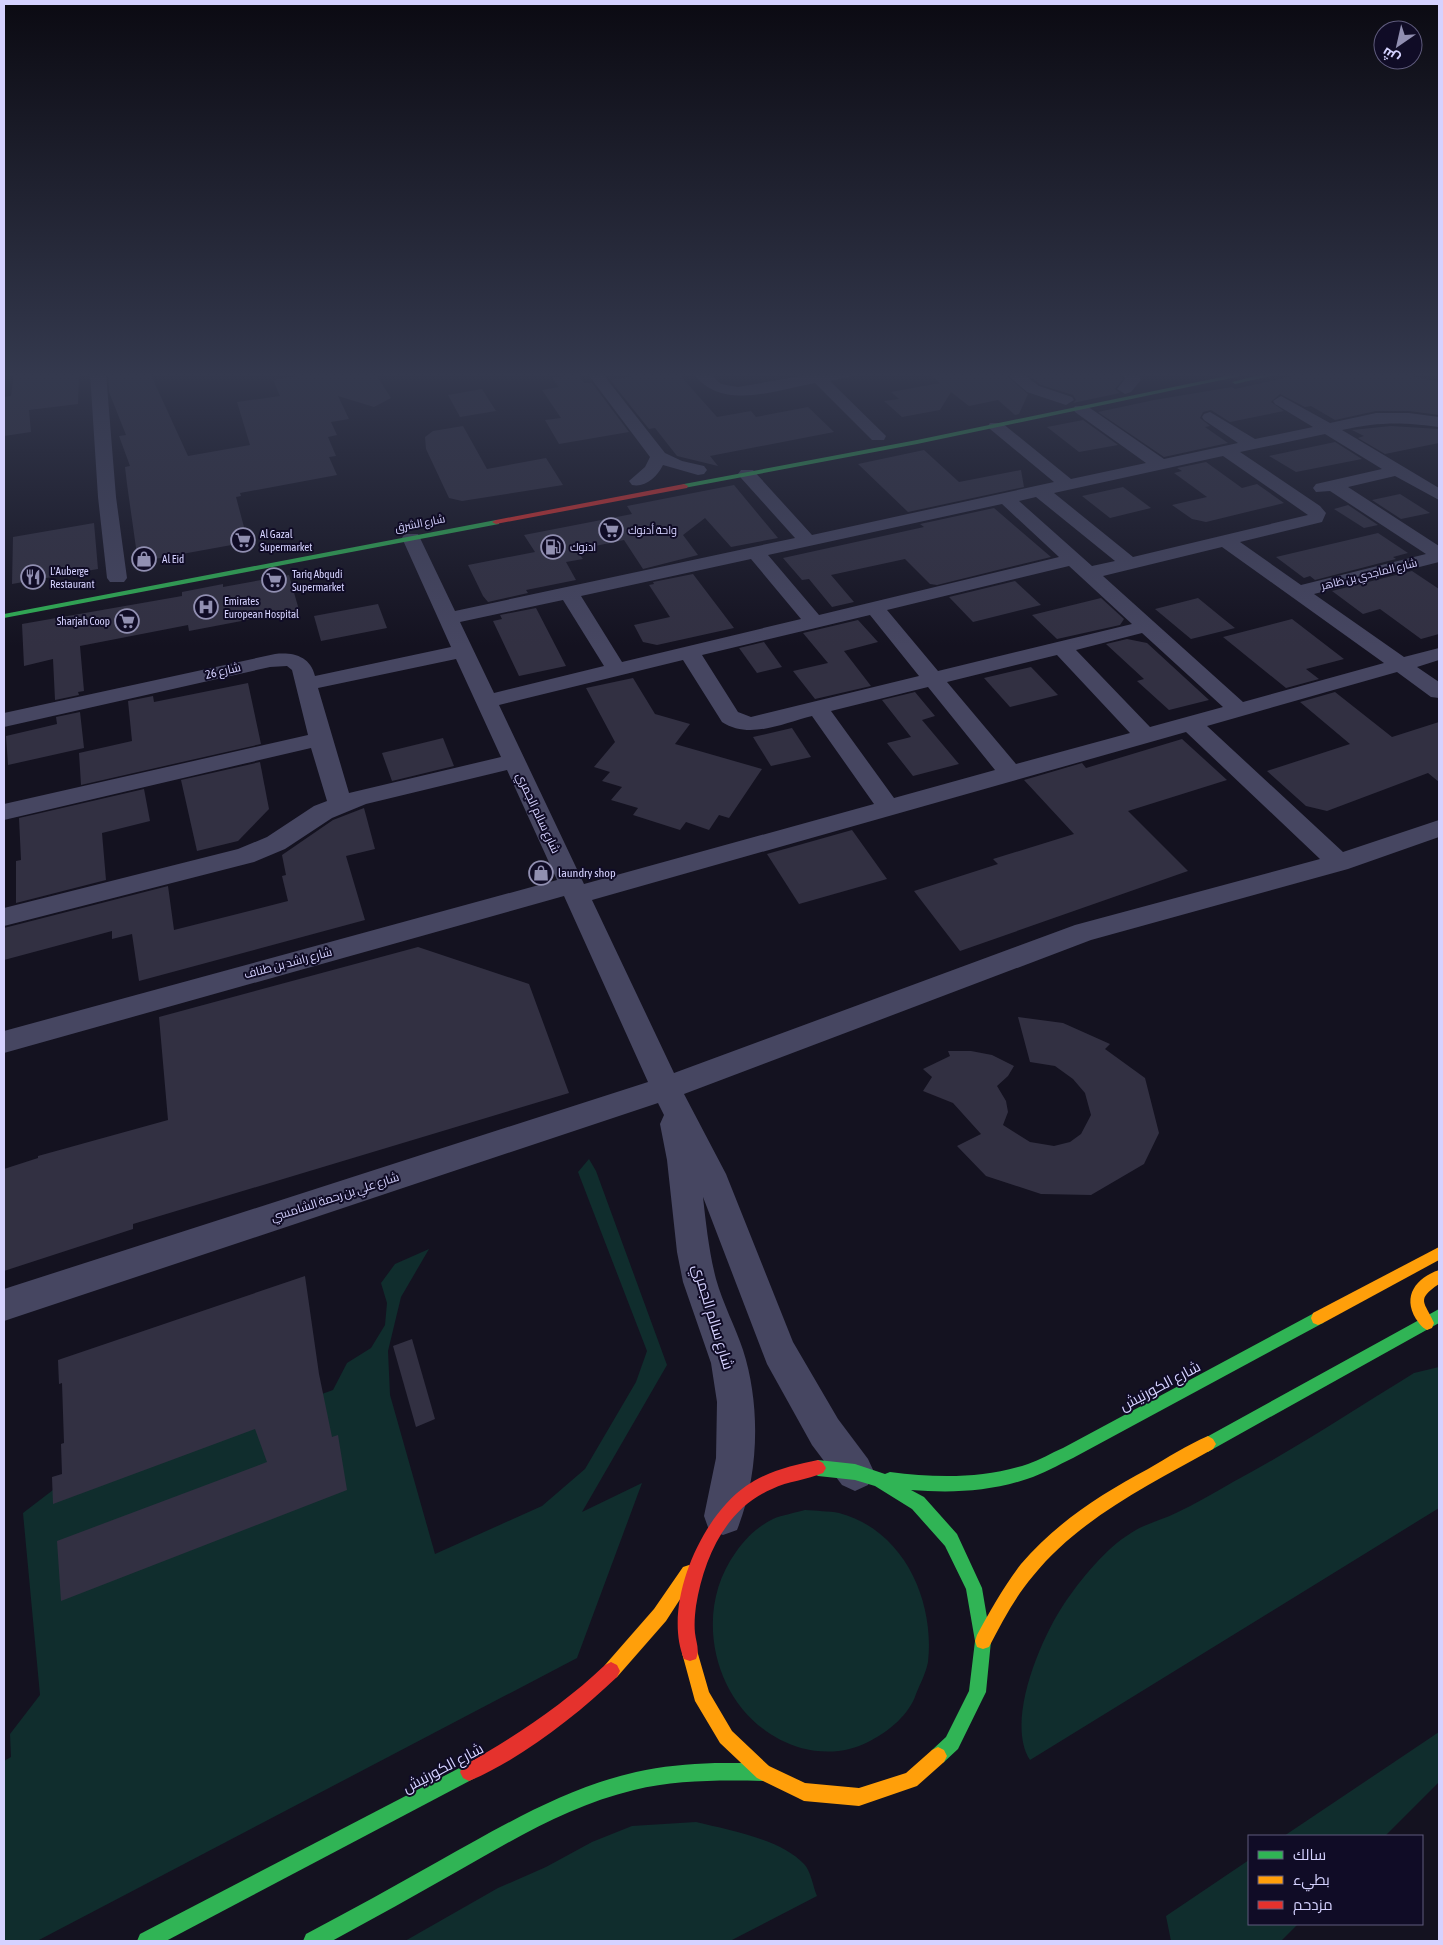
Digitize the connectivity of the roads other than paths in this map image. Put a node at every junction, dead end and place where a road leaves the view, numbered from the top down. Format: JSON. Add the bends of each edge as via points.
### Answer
{"nodes":[{"id":1,"x":105,"y":464,"type":"edge"},
{"id":2,"x":655,"y":464,"type":"edge"},
{"id":3,"x":673,"y":464,"type":"edge"},
{"id":4,"x":794,"y":464,"type":"edge"},
{"id":5,"x":1045,"y":464,"type":"edge"},
{"id":6,"x":1167,"y":464,"type":"edge"},
{"id":7,"x":1246,"y":464,"type":"edge"},
{"id":8,"x":1387,"y":464,"type":"edge"},
{"id":9,"x":1161,"y":465,"type":"joint"},
{"id":10,"x":703,"y":469,"type":"joint"},
{"id":11,"x":1398,"y":470,"type":"junction"},
{"id":12,"x":747,"y":474,"type":"junction"},
{"id":13,"x":1439,"y":477,"type":"edge"},
{"id":14,"x":633,"y":482,"type":"joint"},
{"id":15,"x":1418,"y":482,"type":"junction"},
{"id":16,"x":1332,"y":485,"type":"junction"},
{"id":17,"x":1068,"y":486,"type":"junction"},
{"id":18,"x":1040,"y":492,"type":"junction"},
{"id":19,"x":1291,"y":494,"type":"junction"},
{"id":20,"x":1439,"y":495,"type":"edge"},
{"id":21,"x":1007,"y":498,"type":"junction"},
{"id":22,"x":411,"y":538,"type":"junction"},
{"id":23,"x":1226,"y":541,"type":"junction"},
{"id":24,"x":808,"y":542,"type":"junction"},
{"id":25,"x":756,"y":553,"type":"junction"},
{"id":26,"x":1439,"y":555,"type":"edge"},
{"id":27,"x":1129,"y":563,"type":"junction"},
{"id":28,"x":1081,"y":566,"type":"junction"},
{"id":29,"x":117,"y":578,"type":"dead end"},
{"id":30,"x":1299,"y":592,"type":"junction"},
{"id":31,"x":569,"y":593,"type":"junction"},
{"id":32,"x":874,"y":608,"type":"junction"},
{"id":33,"x":4,"y":616,"type":"edge"},
{"id":34,"x":448,"y":619,"type":"junction"},
{"id":35,"x":814,"y":622,"type":"junction"},
{"id":36,"x":1147,"y":626,"type":"junction"},
{"id":37,"x":1061,"y":647,"type":"junction"},
{"id":38,"x":464,"y":651,"type":"junction"},
{"id":39,"x":689,"y":652,"type":"junction"},
{"id":40,"x":1439,"y":654,"type":"edge"},
{"id":41,"x":1401,"y":664,"type":"junction"},
{"id":42,"x":617,"y":670,"type":"junction"},
{"id":43,"x":933,"y":679,"type":"junction"},
{"id":44,"x":306,"y":684,"type":"junction"},
{"id":45,"x":1439,"y":692,"type":"edge"},
{"id":46,"x":487,"y":701,"type":"junction"},
{"id":47,"x":818,"y":708,"type":"junction"},
{"id":48,"x":1240,"y":711,"type":"junction"},
{"id":49,"x":4,"y":720,"type":"edge"},
{"id":50,"x":1191,"y":724,"type":"junction"},
{"id":51,"x":1146,"y":737,"type":"junction"},
{"id":52,"x":320,"y":739,"type":"junction"},
{"id":53,"x":514,"y":761,"type":"junction"},
{"id":54,"x":1011,"y":774,"type":"junction"},
{"id":55,"x":340,"y":804,"type":"junction"},
{"id":56,"x":889,"y":808,"type":"junction"},
{"id":57,"x":4,"y":812,"type":"edge"},
{"id":58,"x":1439,"y":828,"type":"edge"},
{"id":59,"x":1339,"y":863,"type":"junction"},
{"id":60,"x":574,"y":890,"type":"junction"},
{"id":61,"x":4,"y":917,"type":"edge"},
{"id":62,"x":4,"y":1042,"type":"edge"},
{"id":63,"x":666,"y":1088,"type":"junction"},
{"id":64,"x":1439,"y":1253,"type":"edge"},
{"id":65,"x":1439,"y":1276,"type":"edge"},
{"id":66,"x":4,"y":1305,"type":"edge"},
{"id":67,"x":1439,"y":1316,"type":"edge"},
{"id":68,"x":1427,"y":1323,"type":"junction"},
{"id":69,"x":866,"y":1475,"type":"junction"},
{"id":70,"x":723,"y":1516,"type":"junction"},
{"id":71,"x":700,"y":1554,"type":"junction"},
{"id":72,"x":983,"y":1641,"type":"junction"},
{"id":73,"x":763,"y":1772,"type":"junction"},
{"id":74,"x":147,"y":1941,"type":"edge"},
{"id":75,"x":313,"y":1941,"type":"edge"}],
"edges":[{"from":1,"to":29,"type":"street"},
{"from":2,"to":14,"type":"street","via":[[652,470]]},
{"from":3,"to":10,"type":"street"},
{"from":4,"to":12,"type":"main road","name":"شارع الشرق"},
{"from":5,"to":17,"type":"street"},
{"from":6,"to":9,"type":"street"},
{"from":7,"to":19,"type":"street"},
{"from":8,"to":11,"type":"street"},
{"from":9,"to":17,"type":"street"},
{"from":10,"to":14,"type":"main road"},
{"from":11,"to":15,"type":"street"},
{"from":11,"to":16,"type":"street"},
{"from":12,"to":22,"type":"main road","name":"شارع الشرق"},
{"from":12,"to":24,"type":"street"},
{"from":13,"to":15,"type":"street"},
{"from":15,"to":20,"type":"street"},
{"from":16,"to":19,"type":"street"},
{"from":16,"to":26,"type":"street"},
{"from":17,"to":18,"type":"street"},
{"from":18,"to":21,"type":"street"},
{"from":18,"to":27,"type":"street"},
{"from":19,"to":23,"type":"street","via":[[1318,516]]},
{"from":21,"to":24,"type":"street"},
{"from":21,"to":28,"type":"street"},
{"from":22,"to":33,"type":"main road","name":"شارع الشرق"},
{"from":22,"to":34,"type":"street","name":"شارع سالم الجمري"},
{"from":23,"to":27,"type":"street"},
{"from":23,"to":30,"type":"street"},
{"from":24,"to":25,"type":"street"},
{"from":25,"to":31,"type":"street"},
{"from":25,"to":35,"type":"street"},
{"from":26,"to":30,"type":"street","name":"شارع الماجدي بن ظاهر"},
{"from":27,"to":28,"type":"street"},
{"from":28,"to":32,"type":"street"},
{"from":28,"to":36,"type":"street"},
{"from":30,"to":41,"type":"street"},
{"from":31,"to":34,"type":"street"},
{"from":31,"to":42,"type":"street"},
{"from":32,"to":35,"type":"street"},
{"from":32,"to":43,"type":"street"},
{"from":34,"to":38,"type":"street","name":"شارع سالم الجمري"},
{"from":35,"to":39,"type":"street"},
{"from":36,"to":37,"type":"street"},
{"from":36,"to":48,"type":"street"},
{"from":37,"to":43,"type":"street"},
{"from":37,"to":51,"type":"street"},
{"from":38,"to":44,"type":"street"},
{"from":38,"to":46,"type":"street","name":"شارع سالم الجمري"},
{"from":39,"to":42,"type":"street"},
{"from":39,"to":47,"type":"street","via":[[730,717],[738,723],[757,723]]},
{"from":40,"to":41,"type":"street","name":"شارع راشد بن طناف"},
{"from":41,"to":45,"type":"street"},
{"from":41,"to":48,"type":"street","name":"شارع راشد بن طناف"},
{"from":42,"to":46,"type":"street"},
{"from":43,"to":47,"type":"street"},
{"from":43,"to":54,"type":"street"},
{"from":44,"to":49,"type":"street","name":"شارع 26","via":[[300,664],[279,659]]},
{"from":44,"to":52,"type":"street","name":"شارع 26"},
{"from":46,"to":53,"type":"street","name":"شارع سالم الجمري"},
{"from":47,"to":56,"type":"street"},
{"from":48,"to":50,"type":"street","name":"شارع راشد بن طناف"},
{"from":50,"to":51,"type":"street","name":"شارع راشد بن طناف"},
{"from":50,"to":59,"type":"street"},
{"from":51,"to":54,"type":"street","name":"شارع راشد بن طناف"},
{"from":52,"to":55,"type":"street","name":"شارع 26"},
{"from":52,"to":57,"type":"street"},
{"from":53,"to":55,"type":"street"},
{"from":53,"to":60,"type":"street","name":"شارع سالم الجمري"},
{"from":54,"to":56,"type":"street","name":"شارع راشد بن طناف"},
{"from":55,"to":61,"type":"street","via":[[276,843],[245,856]]},
{"from":56,"to":60,"type":"street","name":"شارع راشد بن طناف"},
{"from":58,"to":59,"type":"street","name":"شارع علي بن رحمة الشامسي"},
{"from":59,"to":63,"type":"street","name":"شارع علي بن رحمة الشامسي","via":[[1084,932]]},
{"from":60,"to":62,"type":"street","name":"شارع راشد بن طناف"},
{"from":60,"to":63,"type":"street","name":"شارع سالم الجمري"},
{"from":63,"to":66,"type":"street","name":"شارع علي بن رحمة الشامسي"},
{"from":63,"to":69,"type":"street","name":"شارع سالم الجمري","via":[[710,1174],[779,1352],[825,1432]]},
{"from":63,"to":70,"type":"street","name":"شارع سالم الجمري","via":[[684,1169],[697,1270],[728,1361],[736,1398],[738,1436],[734,1476]]},
{"from":64,"to":69,"type":"main road","name":"شارع الكورنيش","via":[[1068,1453],[1025,1472],[978,1484],[928,1486]]},
{"from":65,"to":68,"type":"main road","via":[[1423,1286],[1416,1298],[1416,1306]]},
{"from":67,"to":68,"type":"main road"},
{"from":68,"to":72,"type":"main road","via":[[1106,1501],[1069,1526],[1035,1557],[1007,1596]]},
{"from":69,"to":70,"type":"main road","name":"شارع الكورنيش","via":[[818,1468],[783,1475],[751,1491]]},
{"from":69,"to":72,"type":"main road","via":[[918,1503],[952,1540],[974,1588]]},
{"from":70,"to":71,"type":"main road","name":"شارع الكورنيش"},
{"from":71,"to":73,"type":"main road","via":[[688,1598],[688,1646],[701,1695],[726,1737]]},
{"from":71,"to":74,"type":"main road","name":"شارع الكورنيش","via":[[671,1601],[636,1645],[596,1686],[550,1724],[499,1756]]},
{"from":72,"to":73,"type":"main road","via":[[977,1692],[952,1742],[911,1780],[859,1797],[804,1792]]},
{"from":73,"to":75,"type":"main road","via":[[714,1770],[665,1776],[616,1786],[568,1803],[520,1826]]}]}
